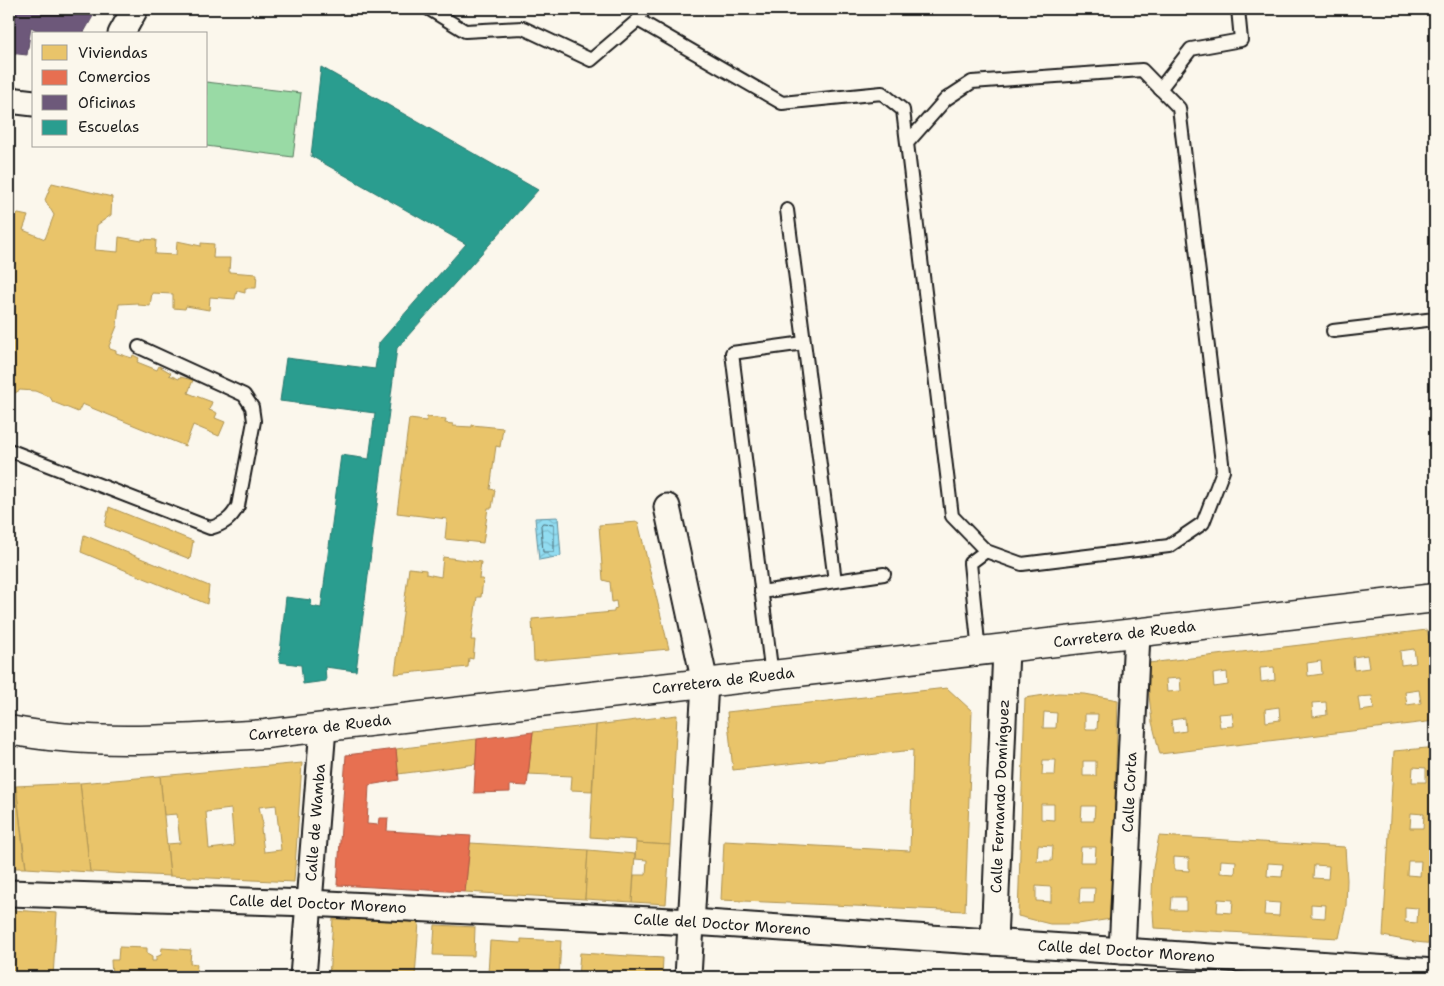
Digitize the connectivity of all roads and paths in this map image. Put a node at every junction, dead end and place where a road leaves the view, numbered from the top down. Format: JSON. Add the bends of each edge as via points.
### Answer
{"nodes":[{"id":1,"x":135,"y":9,"type":"edge"},
{"id":2,"x":429,"y":9,"type":"edge"},
{"id":3,"x":1238,"y":9,"type":"edge"},
{"id":4,"x":641,"y":14,"type":"edge"},
{"id":5,"x":122,"y":32,"type":"edge"},
{"id":6,"x":1160,"y":88,"type":"junction"},
{"id":7,"x":9,"y":100,"type":"edge"},
{"id":8,"x":32,"y":103,"type":"edge"},
{"id":9,"x":908,"y":142,"type":"junction"},
{"id":10,"x":786,"y":210,"type":"dead end"},
{"id":11,"x":1435,"y":319,"type":"edge"},
{"id":12,"x":1333,"y":331,"type":"dead end"},
{"id":13,"x":804,"y":343,"type":"junction"},
{"id":14,"x":139,"y":347,"type":"dead end"},
{"id":15,"x":9,"y":450,"type":"edge"},
{"id":16,"x":666,"y":507,"type":"dead end"},
{"id":17,"x":986,"y":551,"type":"junction"},
{"id":18,"x":884,"y":574,"type":"dead end"},
{"id":19,"x":835,"y":581,"type":"junction"},
{"id":20,"x":761,"y":592,"type":"junction"},
{"id":21,"x":1435,"y":598,"type":"edge"},
{"id":22,"x":1137,"y":634,"type":"junction"},
{"id":23,"x":1006,"y":649,"type":"junction"},
{"id":24,"x":980,"y":652,"type":"junction"},
{"id":25,"x":772,"y":676,"type":"junction"},
{"id":26,"x":705,"y":683,"type":"junction"},
{"id":27,"x":323,"y":728,"type":"junction"},
{"id":28,"x":9,"y":730,"type":"edge"},
{"id":29,"x":9,"y":893,"type":"edge"},
{"id":30,"x":308,"y":903,"type":"junction"},
{"id":31,"x":692,"y":922,"type":"junction"},
{"id":32,"x":994,"y":942,"type":"junction"},
{"id":33,"x":1122,"y":951,"type":"junction"},
{"id":34,"x":1435,"y":972,"type":"edge"},
{"id":35,"x":303,"y":977,"type":"edge"},
{"id":36,"x":688,"y":977,"type":"edge"}],
"edges":[{"from":1,"to":5,"type":"street"},
{"from":2,"to":4,"type":"lane","via":[[465,31],[523,28],[592,60]]},
{"from":3,"to":6,"type":"lane","via":[[1241,40],[1191,49]]},
{"from":4,"to":9,"type":"lane","via":[[782,103],[882,93],[903,110]]},
{"from":6,"to":9,"type":"lane","via":[[1142,70],[972,82],[946,99]]},
{"from":6,"to":17,"type":"lane","via":[[1179,108],[1223,471],[1203,523],[1169,546],[1022,564]]},
{"from":7,"to":8,"type":"street"},
{"from":9,"to":17,"type":"lane","via":[[952,516]]},
{"from":10,"to":13,"type":"lane"},
{"from":11,"to":12,"type":"lane"},
{"from":13,"to":19,"type":"lane"},
{"from":13,"to":20,"type":"lane","via":[[732,353]]},
{"from":14,"to":15,"type":"lane","via":[[244,395],[252,407],[254,421],[238,506],[231,517],[210,528]]},
{"from":16,"to":26,"type":"street"},
{"from":17,"to":24,"type":"lane","via":[[970,563]]},
{"from":18,"to":19,"type":"lane"},
{"from":19,"to":20,"type":"lane"},
{"from":20,"to":25,"type":"lane"},
{"from":21,"to":22,"type":"street","name":"Carretera de Rueda"},
{"from":22,"to":23,"type":"street","name":"Carretera de Rueda"},
{"from":22,"to":33,"type":"street","name":"Calle Corta"},
{"from":23,"to":24,"type":"street","name":"Carretera de Rueda"},
{"from":23,"to":32,"type":"street","name":"Calle Fernando Domínguez"},
{"from":24,"to":25,"type":"street","name":"Carretera de Rueda"},
{"from":25,"to":26,"type":"street","name":"Carretera de Rueda"},
{"from":26,"to":27,"type":"street","name":"Carretera de Rueda"},
{"from":26,"to":31,"type":"street"},
{"from":27,"to":28,"type":"street","name":"Carretera de Rueda","via":[[143,741],[48,736]]},
{"from":27,"to":30,"type":"street","name":"Calle de Wamba"},
{"from":29,"to":30,"type":"street","name":"Calle del Doctor Moreno"},
{"from":30,"to":31,"type":"street","name":"Calle del Doctor Moreno"},
{"from":30,"to":35,"type":"street","name":"Calle de Wamba"},
{"from":31,"to":32,"type":"street","name":"Calle del Doctor Moreno"},
{"from":31,"to":36,"type":"street"},
{"from":32,"to":33,"type":"street","name":"Calle del Doctor Moreno"},
{"from":33,"to":34,"type":"street","name":"Calle del Doctor Moreno"}]}
